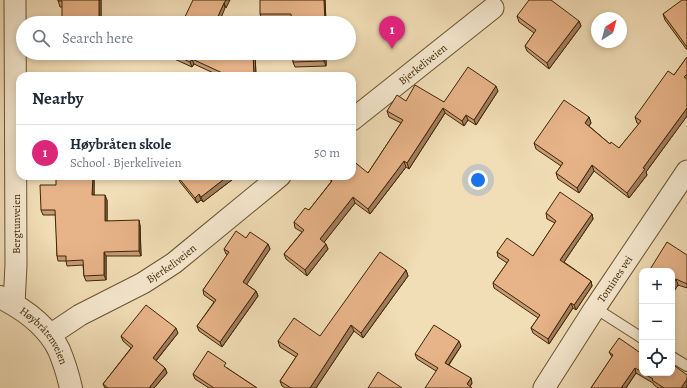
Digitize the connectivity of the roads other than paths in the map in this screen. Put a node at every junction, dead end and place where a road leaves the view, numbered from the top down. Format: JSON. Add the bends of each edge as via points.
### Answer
{"nodes":[{"id":1,"x":15,"y":0,"type":"edge"},
{"id":2,"x":493,"y":8,"type":"dead end"},
{"id":3,"x":356,"y":117,"type":"edge"},
{"id":4,"x":687,"y":171,"type":"edge"},
{"id":5,"x":275,"y":180,"type":"edge"},
{"id":6,"x":7,"y":301,"type":"edge"},
{"id":7,"x":595,"y":308,"type":"junction"},
{"id":8,"x":50,"y":335,"type":"junction"},
{"id":9,"x":639,"y":336,"type":"edge"},
{"id":10,"x":675,"y":359,"type":"edge"},
{"id":11,"x":687,"y":366,"type":"edge"},
{"id":12,"x":71,"y":388,"type":"edge"},
{"id":13,"x":544,"y":388,"type":"edge"}],
"edges":[{"from":1,"to":6,"type":"street","name":"Bergtunveien","via":[[16,265]]},
{"from":2,"to":3,"type":"street","name":"Bjerkeliveien"},
{"from":4,"to":7,"type":"street","name":"Tomines vei"},
{"from":5,"to":8,"type":"street","name":"Bjerkeliveien","via":[[174,263],[143,283],[80,315]]},
{"from":6,"to":8,"type":"street","name":"Høybråtenveien","via":[[27,312]]},
{"from":7,"to":9,"type":"lane"},
{"from":7,"to":13,"type":"street","name":"Tomines vei"},
{"from":8,"to":12,"type":"street","name":"Høybråtenveien","via":[[59,350]]},
{"from":10,"to":11,"type":"lane"}]}
